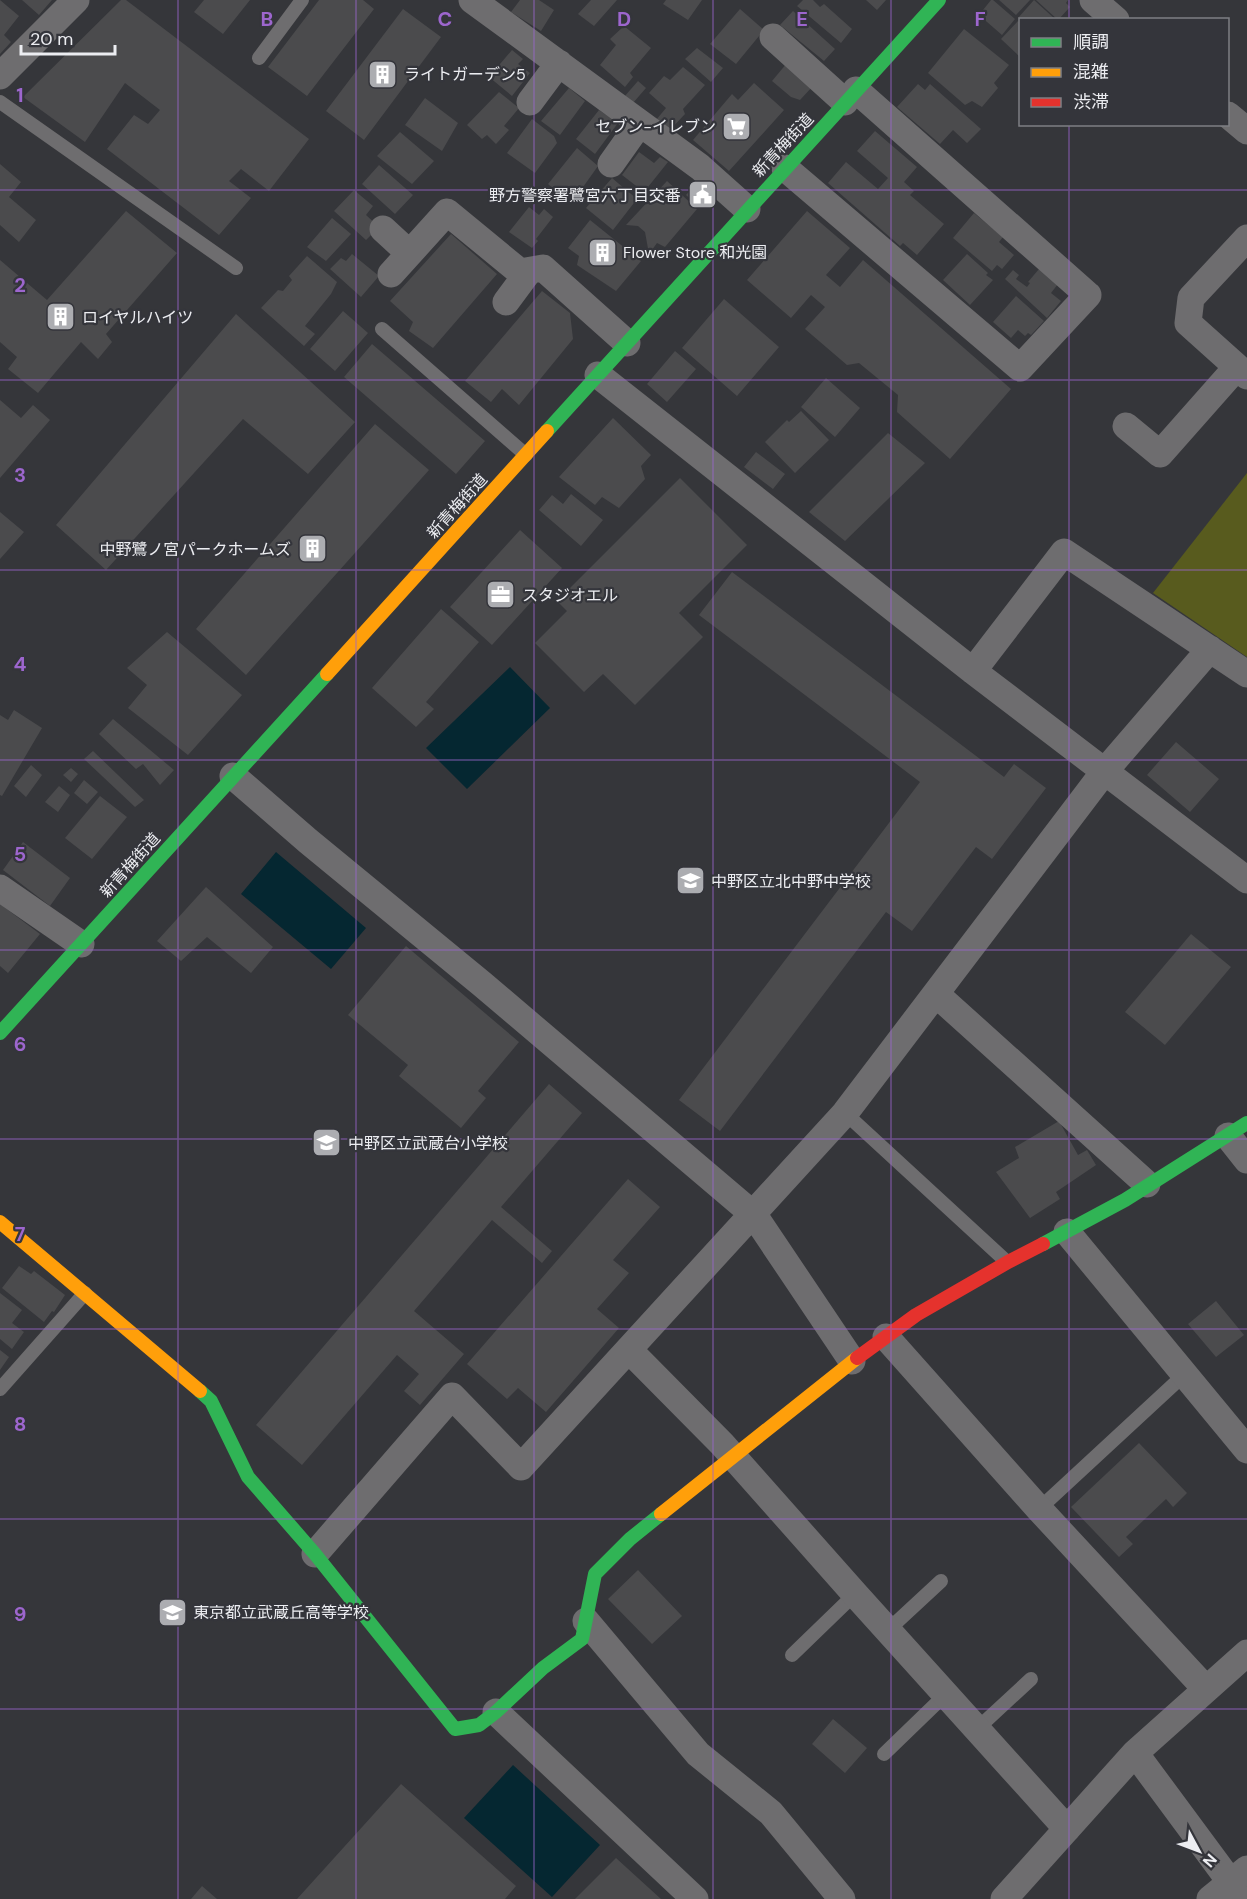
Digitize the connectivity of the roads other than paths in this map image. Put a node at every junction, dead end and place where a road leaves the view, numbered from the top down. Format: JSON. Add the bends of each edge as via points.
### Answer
{"nodes":[{"id":1,"x":76,"y":0,"type":"edge"},
{"id":2,"x":302,"y":0,"type":"edge"},
{"id":3,"x":939,"y":0,"type":"edge"},
{"id":4,"x":1093,"y":0,"type":"edge"},
{"id":5,"x":487,"y":4,"type":"edge"},
{"id":6,"x":1114,"y":18,"type":"edge"},
{"id":7,"x":773,"y":37,"type":"dead end"},
{"id":8,"x":258,"y":58,"type":"dead end"},
{"id":9,"x":559,"y":63,"type":"junction"},
{"id":10,"x":0,"y":76,"type":"edge"},
{"id":11,"x":851,"y":96,"type":"junction"},
{"id":12,"x":0,"y":102,"type":"edge"},
{"id":13,"x":530,"y":102,"type":"dead end"},
{"id":14,"x":1229,"y":117,"type":"edge"},
{"id":15,"x":640,"y":123,"type":"junction"},
{"id":16,"x":1247,"y":131,"type":"edge"},
{"id":17,"x":610,"y":164,"type":"dead end"},
{"id":18,"x":785,"y":168,"type":"junction"},
{"id":19,"x":747,"y":208,"type":"junction"},
{"id":20,"x":383,"y":229,"type":"dead end"},
{"id":21,"x":1247,"y":238,"type":"edge"},
{"id":22,"x":409,"y":253,"type":"junction"},
{"id":23,"x":237,"y":268,"type":"dead end"},
{"id":24,"x":529,"y":271,"type":"junction"},
{"id":25,"x":391,"y":274,"type":"dead end"},
{"id":26,"x":506,"y":302,"type":"dead end"},
{"id":27,"x":382,"y":329,"type":"dead end"},
{"id":28,"x":627,"y":343,"type":"junction"},
{"id":29,"x":1242,"y":372,"type":"edge"},
{"id":30,"x":598,"y":375,"type":"junction"},
{"id":31,"x":1126,"y":426,"type":"dead end"},
{"id":32,"x":526,"y":454,"type":"junction"},
{"id":33,"x":1210,"y":649,"type":"junction"},
{"id":34,"x":973,"y":671,"type":"junction"},
{"id":35,"x":1247,"y":674,"type":"edge"},
{"id":36,"x":1104,"y":772,"type":"junction"},
{"id":37,"x":233,"y":776,"type":"junction"},
{"id":38,"x":1247,"y":880,"type":"edge"},
{"id":39,"x":0,"y":888,"type":"edge"},
{"id":40,"x":81,"y":944,"type":"junction"},
{"id":41,"x":936,"y":994,"type":"junction"},
{"id":42,"x":0,"y":1033,"type":"edge"},
{"id":43,"x":845,"y":1113,"type":"junction"},
{"id":44,"x":1238,"y":1130,"type":"edge"},
{"id":45,"x":1247,"y":1160,"type":"edge"},
{"id":46,"x":1147,"y":1184,"type":"junction"},
{"id":47,"x":754,"y":1215,"type":"junction"},
{"id":48,"x":0,"y":1222,"type":"edge"},
{"id":49,"x":1067,"y":1232,"type":"junction"},
{"id":50,"x":1008,"y":1262,"type":"junction"},
{"id":51,"x":85,"y":1293,"type":"junction"},
{"id":52,"x":886,"y":1337,"type":"junction"},
{"id":53,"x":629,"y":1350,"type":"junction"},
{"id":54,"x":852,"y":1361,"type":"junction"},
{"id":55,"x":1185,"y":1374,"type":"junction"},
{"id":56,"x":0,"y":1389,"type":"edge"},
{"id":57,"x":1247,"y":1450,"type":"edge"},
{"id":58,"x":733,"y":1457,"type":"junction"},
{"id":59,"x":1039,"y":1509,"type":"junction"},
{"id":60,"x":315,"y":1554,"type":"junction"},
{"id":61,"x":941,"y":1581,"type":"dead end"},
{"id":62,"x":855,"y":1594,"type":"junction"},
{"id":63,"x":586,"y":1621,"type":"junction"},
{"id":64,"x":887,"y":1630,"type":"junction"},
{"id":65,"x":1247,"y":1653,"type":"edge"},
{"id":66,"x":792,"y":1655,"type":"dead end"},
{"id":67,"x":1031,"y":1679,"type":"dead end"},
{"id":68,"x":1205,"y":1689,"type":"junction"},
{"id":69,"x":945,"y":1695,"type":"junction"},
{"id":70,"x":496,"y":1712,"type":"junction"},
{"id":71,"x":977,"y":1729,"type":"junction"},
{"id":72,"x":1135,"y":1753,"type":"junction"},
{"id":73,"x":884,"y":1754,"type":"dead end"},
{"id":74,"x":1067,"y":1829,"type":"junction"},
{"id":75,"x":1240,"y":1884,"type":"edge"},
{"id":76,"x":695,"y":1899,"type":"edge"},
{"id":77,"x":842,"y":1899,"type":"edge"},
{"id":78,"x":1004,"y":1899,"type":"edge"},
{"id":79,"x":1210,"y":1899,"type":"edge"}],
"edges":[{"from":1,"to":10,"type":"street"},
{"from":2,"to":8,"type":"lane"},
{"from":3,"to":11,"type":"street","name":"新青梅街道"},
{"from":4,"to":6,"type":"street"},
{"from":5,"to":9,"type":"street"},
{"from":7,"to":11,"type":"street"},
{"from":9,"to":13,"type":"street"},
{"from":9,"to":15,"type":"street"},
{"from":11,"to":18,"type":"street","name":"新青梅街道"},
{"from":11,"to":18,"type":"street","via":[[1088,295],[1020,368]]},
{"from":12,"to":23,"type":"lane"},
{"from":14,"to":16,"type":"street"},
{"from":15,"to":17,"type":"street"},
{"from":15,"to":19,"type":"street"},
{"from":18,"to":19,"type":"street","name":"新青梅街道"},
{"from":19,"to":28,"type":"street","name":"新青梅街道"},
{"from":20,"to":22,"type":"street"},
{"from":21,"to":29,"type":"street","via":[[1191,298],[1188,323]]},
{"from":22,"to":24,"type":"street","via":[[447,212],[520,272]]},
{"from":22,"to":25,"type":"street"},
{"from":24,"to":26,"type":"street"},
{"from":24,"to":28,"type":"street","via":[[543,268]]},
{"from":27,"to":32,"type":"lane"},
{"from":28,"to":30,"type":"street","name":"新青梅街道"},
{"from":29,"to":31,"type":"street","via":[[1160,454]]},
{"from":30,"to":32,"type":"street","name":"新青梅街道"},
{"from":30,"to":34,"type":"street"},
{"from":32,"to":37,"type":"street","name":"新青梅街道"},
{"from":33,"to":34,"type":"street","via":[[1064,552]]},
{"from":33,"to":35,"type":"street"},
{"from":33,"to":36,"type":"street"},
{"from":34,"to":36,"type":"street"},
{"from":36,"to":38,"type":"street"},
{"from":36,"to":41,"type":"street"},
{"from":37,"to":40,"type":"street","name":"新青梅街道"},
{"from":37,"to":47,"type":"street"},
{"from":39,"to":40,"type":"street"},
{"from":40,"to":42,"type":"street","name":"新青梅街道"},
{"from":41,"to":43,"type":"street"},
{"from":41,"to":46,"type":"street"},
{"from":43,"to":47,"type":"street"},
{"from":43,"to":50,"type":"lane"},
{"from":44,"to":45,"type":"street"},
{"from":44,"to":46,"type":"street"},
{"from":46,"to":49,"type":"street"},
{"from":47,"to":53,"type":"street"},
{"from":47,"to":54,"type":"street"},
{"from":48,"to":51,"type":"street"},
{"from":49,"to":50,"type":"street"},
{"from":49,"to":55,"type":"street"},
{"from":50,"to":52,"type":"street","via":[[916,1315]]},
{"from":51,"to":56,"type":"lane"},
{"from":51,"to":60,"type":"street","via":[[211,1401],[248,1477]]},
{"from":52,"to":54,"type":"street"},
{"from":52,"to":59,"type":"street"},
{"from":53,"to":58,"type":"street"},
{"from":53,"to":60,"type":"street","via":[[522,1467],[452,1396]]},
{"from":54,"to":58,"type":"street"},
{"from":55,"to":57,"type":"street"},
{"from":55,"to":59,"type":"lane"},
{"from":58,"to":62,"type":"street"},
{"from":58,"to":63,"type":"street","via":[[630,1539],[595,1574]]},
{"from":59,"to":68,"type":"street"},
{"from":60,"to":70,"type":"street","via":[[455,1729],[479,1725]]},
{"from":61,"to":64,"type":"lane"},
{"from":62,"to":64,"type":"street"},
{"from":62,"to":66,"type":"lane"},
{"from":63,"to":70,"type":"street","via":[[582,1639],[543,1668]]},
{"from":63,"to":77,"type":"street","via":[[698,1755],[771,1813]]},
{"from":64,"to":69,"type":"street"},
{"from":65,"to":68,"type":"street"},
{"from":67,"to":71,"type":"lane"},
{"from":68,"to":72,"type":"street"},
{"from":69,"to":71,"type":"street"},
{"from":69,"to":73,"type":"lane"},
{"from":70,"to":76,"type":"street"},
{"from":71,"to":74,"type":"street"},
{"from":72,"to":74,"type":"street"},
{"from":72,"to":75,"type":"street"},
{"from":74,"to":78,"type":"street"},
{"from":75,"to":79,"type":"street"}]}
